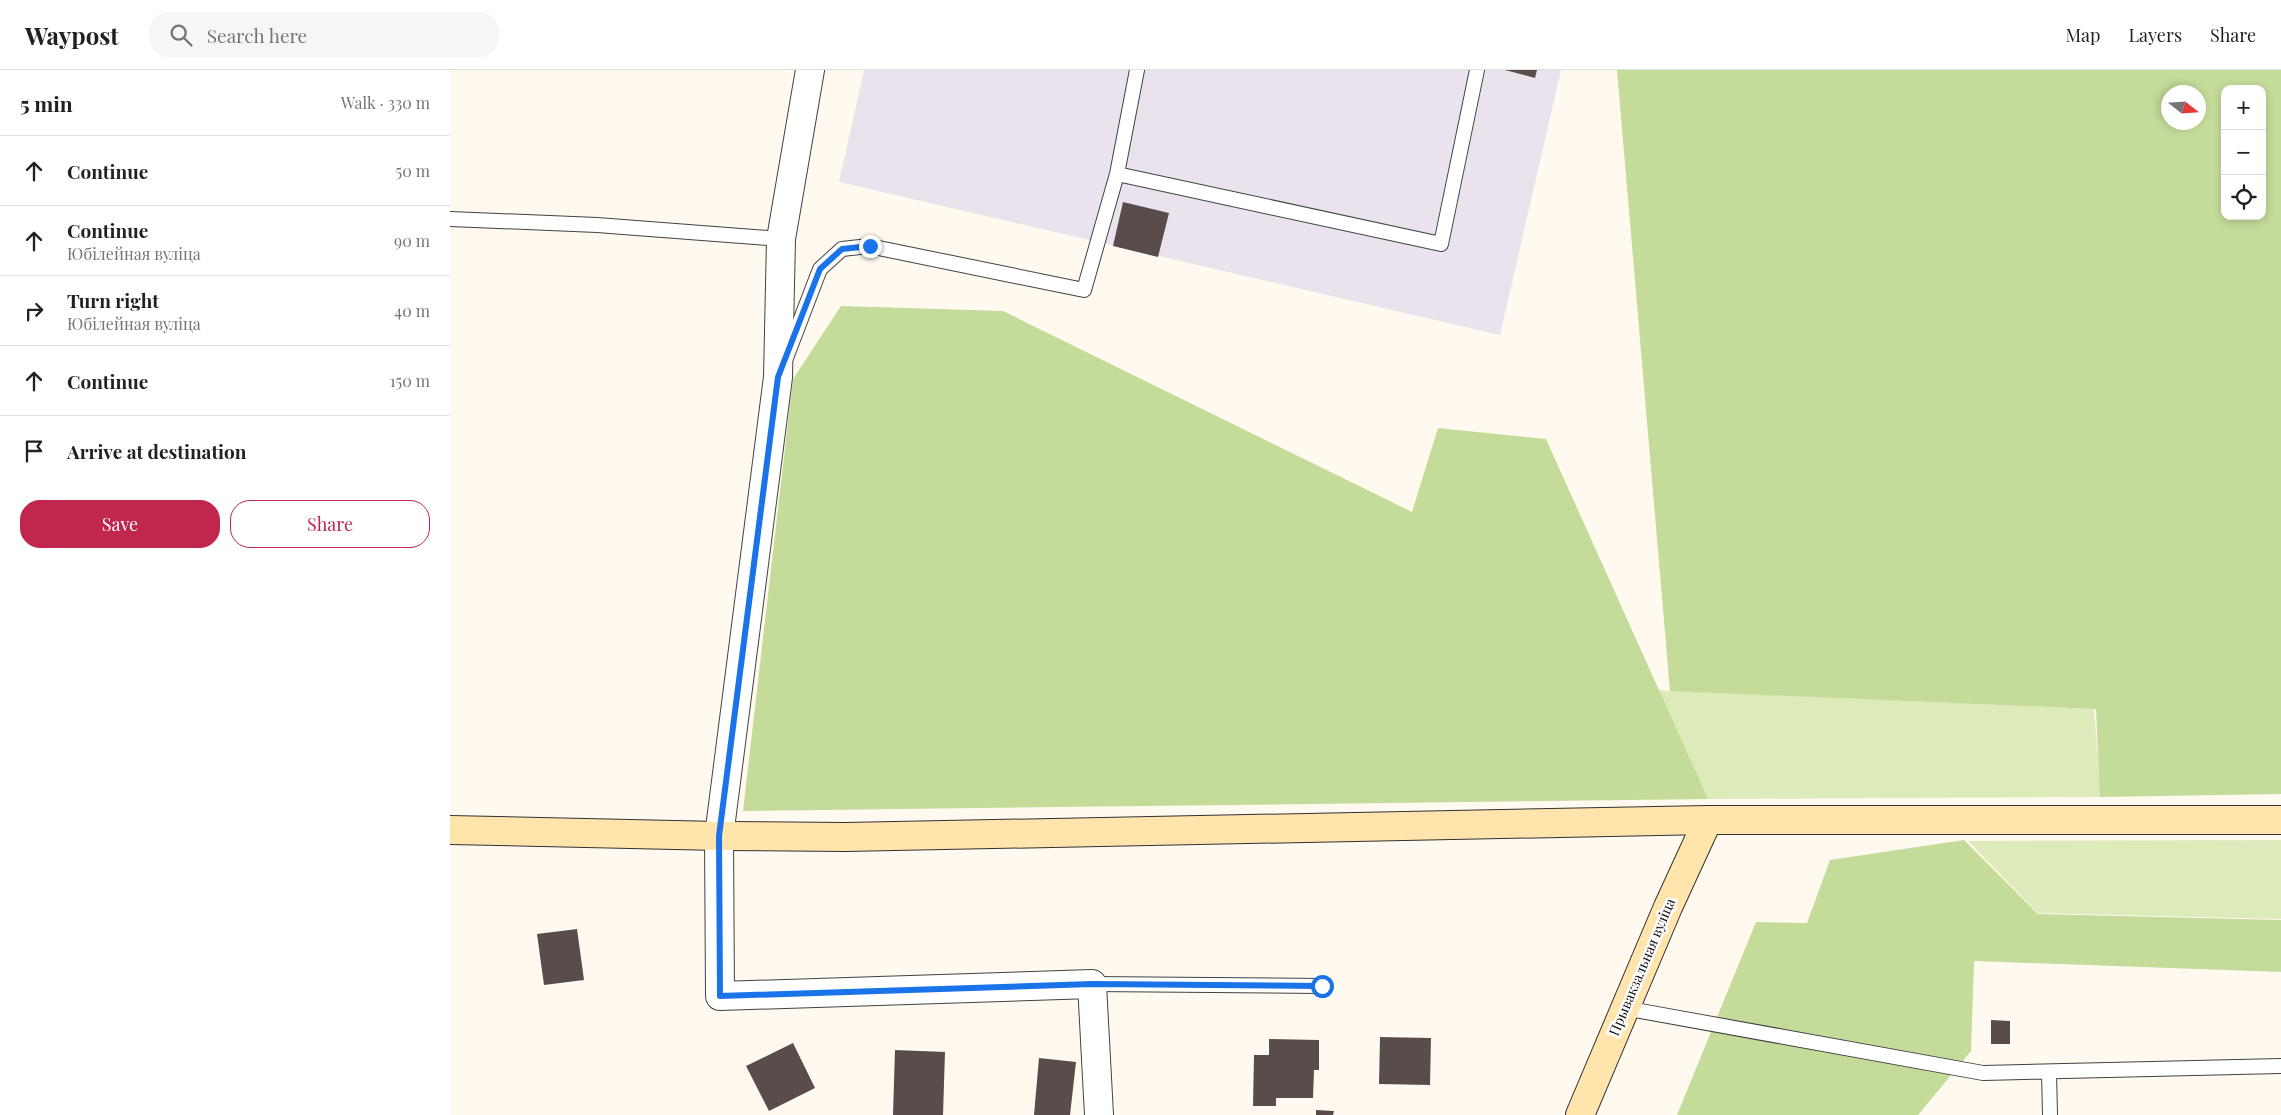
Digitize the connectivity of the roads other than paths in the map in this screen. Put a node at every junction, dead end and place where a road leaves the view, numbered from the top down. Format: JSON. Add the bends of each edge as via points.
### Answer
{"nodes":[{"id":1,"x":810,"y":70,"type":"edge"},
{"id":2,"x":1137,"y":70,"type":"edge"},
{"id":3,"x":1477,"y":70,"type":"edge"},
{"id":4,"x":1117,"y":174,"type":"junction"},
{"id":5,"x":450,"y":219,"type":"edge"},
{"id":6,"x":780,"y":239,"type":"junction"},
{"id":7,"x":778,"y":377,"type":"junction"},
{"id":8,"x":1708,"y":820,"type":"junction"},
{"id":9,"x":2281,"y":820,"type":"edge"},
{"id":10,"x":450,"y":830,"type":"edge"},
{"id":11,"x":719,"y":836,"type":"junction"},
{"id":12,"x":1092,"y":984,"type":"junction"},
{"id":13,"x":1322,"y":986,"type":"dead end"},
{"id":14,"x":1624,"y":1008,"type":"junction"},
{"id":15,"x":2281,"y":1066,"type":"edge"},
{"id":16,"x":2049,"y":1072,"type":"junction"},
{"id":17,"x":1099,"y":1115,"type":"edge"},
{"id":18,"x":1580,"y":1115,"type":"edge"},
{"id":19,"x":2050,"y":1115,"type":"edge"}],
"edges":[{"from":1,"to":6,"type":"street"},
{"from":2,"to":4,"type":"lane"},
{"from":3,"to":4,"type":"lane","via":[[1440,244]]},
{"from":4,"to":7,"type":"lane","via":[[1084,290],[870,246],[842,249],[820,269]]},
{"from":5,"to":6,"type":"lane","via":[[597,225]]},
{"from":6,"to":7,"type":"street"},
{"from":7,"to":11,"type":"street"},
{"from":8,"to":9,"type":"main road"},
{"from":8,"to":11,"type":"main road"},
{"from":8,"to":14,"type":"main road","name":"Прывакзальная вуліца"},
{"from":10,"to":11,"type":"main road"},
{"from":11,"to":12,"type":"street","via":[[720,996]]},
{"from":12,"to":13,"type":"lane"},
{"from":12,"to":17,"type":"street"},
{"from":14,"to":16,"type":"lane","via":[[1983,1073]]},
{"from":14,"to":18,"type":"main road","name":"Прывакзальная вуліца"},
{"from":15,"to":16,"type":"lane"},
{"from":16,"to":19,"type":"lane"}]}
